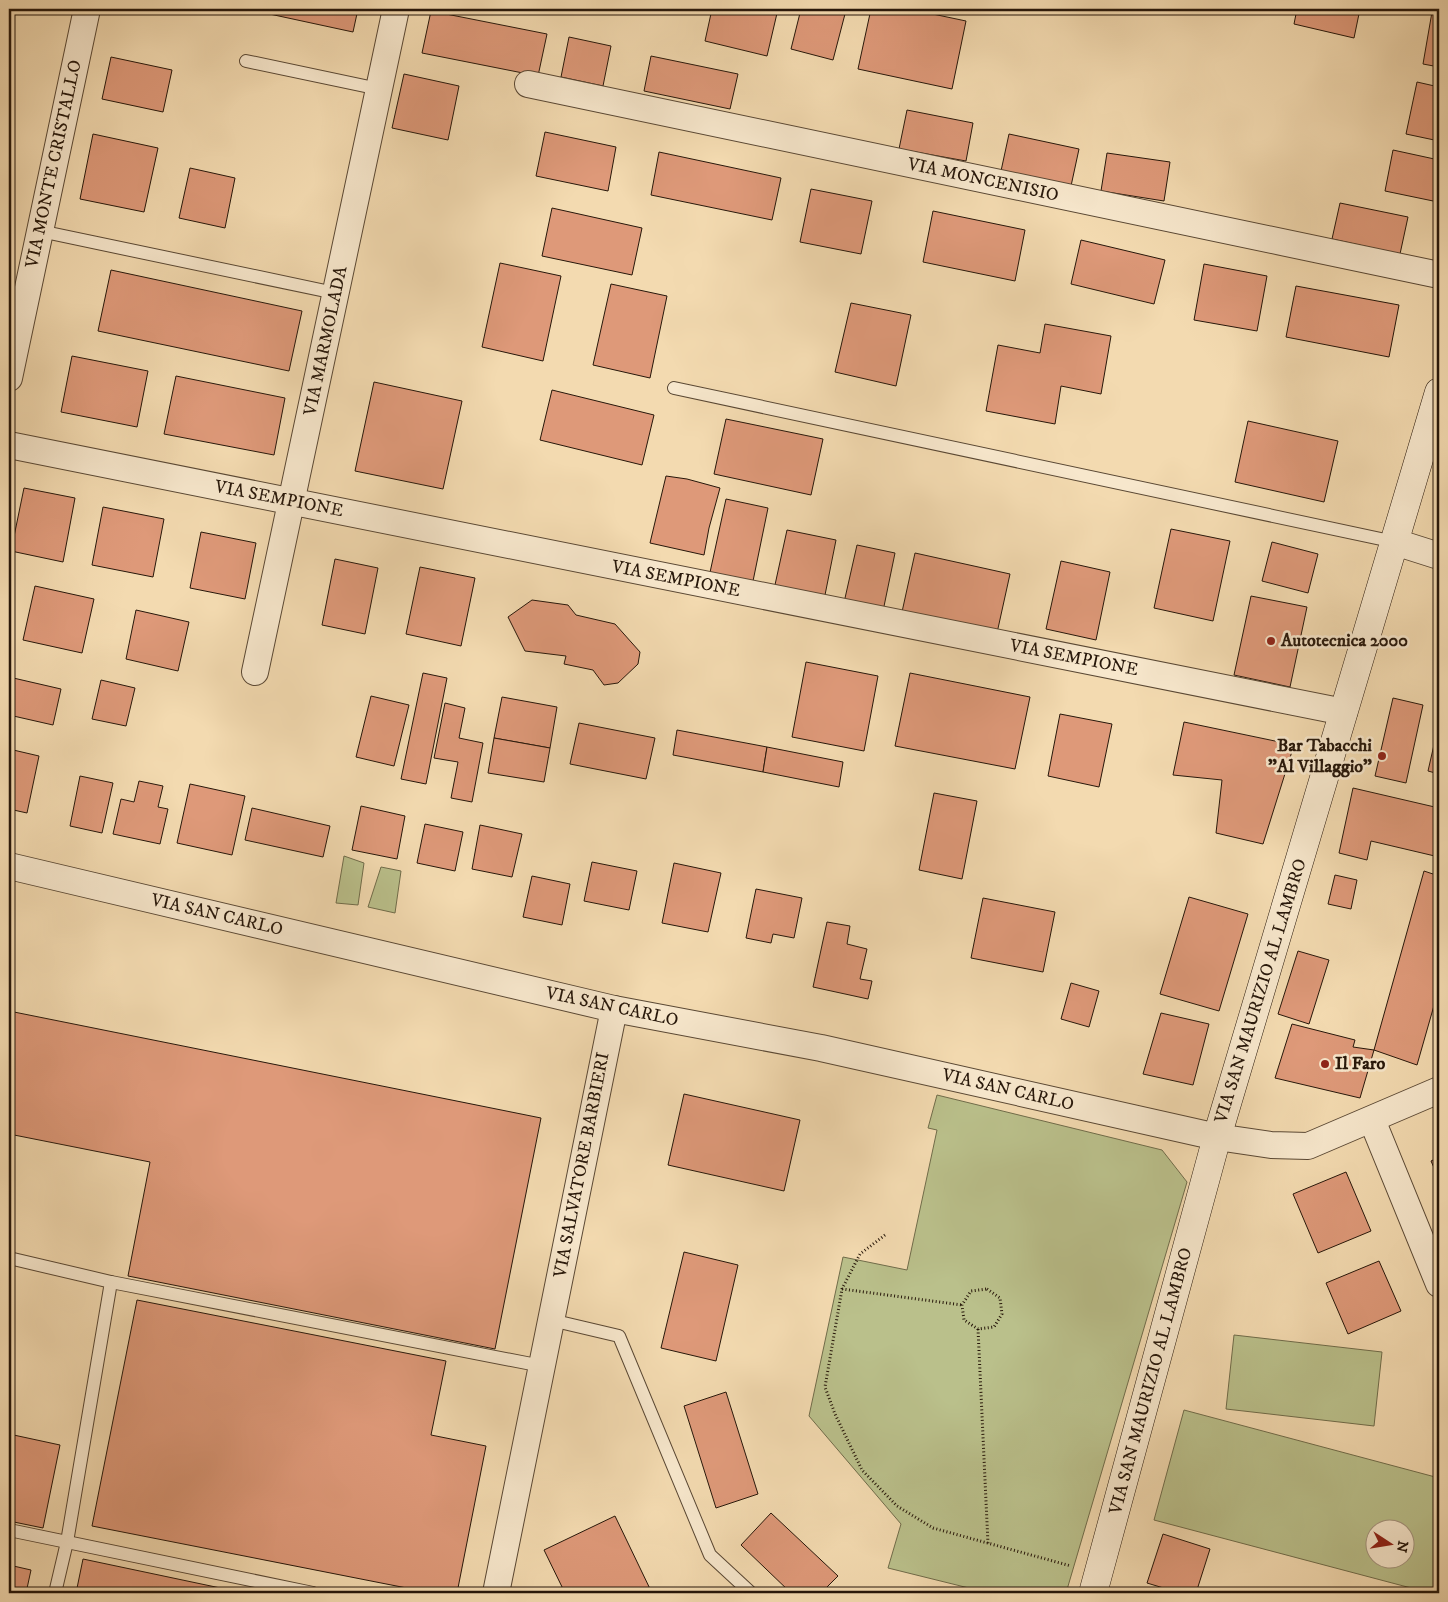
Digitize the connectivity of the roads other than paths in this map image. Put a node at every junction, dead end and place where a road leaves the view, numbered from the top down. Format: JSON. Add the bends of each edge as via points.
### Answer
{"nodes":[{"id":1,"x":86,"y":9,"type":"edge"},
{"id":2,"x":396,"y":9,"type":"edge"},
{"id":3,"x":246,"y":61,"type":"dead end"},
{"id":4,"x":528,"y":84,"type":"dead end"},
{"id":5,"x":379,"y":89,"type":"junction"},
{"id":6,"x":40,"y":231,"type":"junction"},
{"id":7,"x":1439,"y":275,"type":"edge"},
{"id":8,"x":336,"y":293,"type":"junction"},
{"id":9,"x":9,"y":378,"type":"edge"},
{"id":10,"x":674,"y":388,"type":"dead end"},
{"id":11,"x":1439,"y":392,"type":"edge"},
{"id":12,"x":9,"y":445,"type":"edge"},
{"id":13,"x":292,"y":501,"type":"junction"},
{"id":14,"x":1395,"y":542,"type":"junction"},
{"id":15,"x":1439,"y":556,"type":"edge"},
{"id":16,"x":255,"y":672,"type":"dead end"},
{"id":17,"x":1344,"y":712,"type":"junction"},
{"id":18,"x":9,"y":866,"type":"edge"},
{"id":19,"x":614,"y":1009,"type":"junction"},
{"id":20,"x":1439,"y":1090,"type":"edge"},
{"id":21,"x":1372,"y":1120,"type":"junction"},
{"id":22,"x":1217,"y":1137,"type":"junction"},
{"id":23,"x":9,"y":1258,"type":"edge"},
{"id":24,"x":1436,"y":1267,"type":"edge"},
{"id":25,"x":111,"y":1282,"type":"junction"},
{"id":26,"x":551,"y":1320,"type":"junction"},
{"id":27,"x":542,"y":1366,"type":"junction"},
{"id":28,"x":9,"y":1530,"type":"edge"},
{"id":29,"x":66,"y":1542,"type":"junction"},
{"id":30,"x":1096,"y":1583,"type":"edge"},
{"id":31,"x":55,"y":1593,"type":"edge"},
{"id":32,"x":313,"y":1593,"type":"edge"},
{"id":33,"x":496,"y":1593,"type":"edge"},
{"id":34,"x":751,"y":1593,"type":"edge"}],
"edges":[{"from":1,"to":6,"type":"street","name":"VIA MONTE CRISTALLO"},
{"from":2,"to":5,"type":"street","name":"VIA MARMOLADA"},
{"from":3,"to":5,"type":"lane"},
{"from":4,"to":7,"type":"street","name":"VIA MONCENISIO"},
{"from":5,"to":8,"type":"street","name":"VIA MARMOLADA"},
{"from":6,"to":8,"type":"lane"},
{"from":6,"to":9,"type":"street","name":"VIA MONTE CRISTALLO"},
{"from":8,"to":13,"type":"street","name":"VIA MARMOLADA"},
{"from":10,"to":14,"type":"lane"},
{"from":11,"to":14,"type":"main road","name":"VIA SAN MAURIZIO AL LAMBRO"},
{"from":12,"to":13,"type":"street","name":"VIA SEMPIONE"},
{"from":13,"to":16,"type":"street","name":"VIA MARMOLADA"},
{"from":13,"to":17,"type":"street","name":"VIA SEMPIONE"},
{"from":14,"to":15,"type":"street"},
{"from":14,"to":17,"type":"main road","name":"VIA SAN MAURIZIO AL LAMBRO"},
{"from":17,"to":22,"type":"main road","name":"VIA SAN MAURIZIO AL LAMBRO"},
{"from":18,"to":19,"type":"street","name":"VIA SAN CARLO"},
{"from":19,"to":22,"type":"street","name":"VIA SAN CARLO","via":[[821,1048]]},
{"from":19,"to":26,"type":"street","name":"VIA SALVATORE BARBIERI"},
{"from":20,"to":21,"type":"street","name":"VIA SAN CARLO"},
{"from":21,"to":22,"type":"street","name":"VIA SAN CARLO","via":[[1308,1146],[1270,1145]]},
{"from":21,"to":24,"type":"street"},
{"from":22,"to":30,"type":"main road","name":"VIA SAN MAURIZIO AL LAMBRO"},
{"from":23,"to":25,"type":"lane"},
{"from":25,"to":27,"type":"lane"},
{"from":25,"to":29,"type":"lane"},
{"from":26,"to":27,"type":"street","name":"VIA SALVATORE BARBIERI"},
{"from":26,"to":34,"type":"lane","via":[[619,1336],[710,1555]]},
{"from":27,"to":33,"type":"street","name":"VIA SALVATORE BARBIERI"},
{"from":28,"to":29,"type":"lane"},
{"from":29,"to":31,"type":"lane"},
{"from":29,"to":32,"type":"lane"}]}
